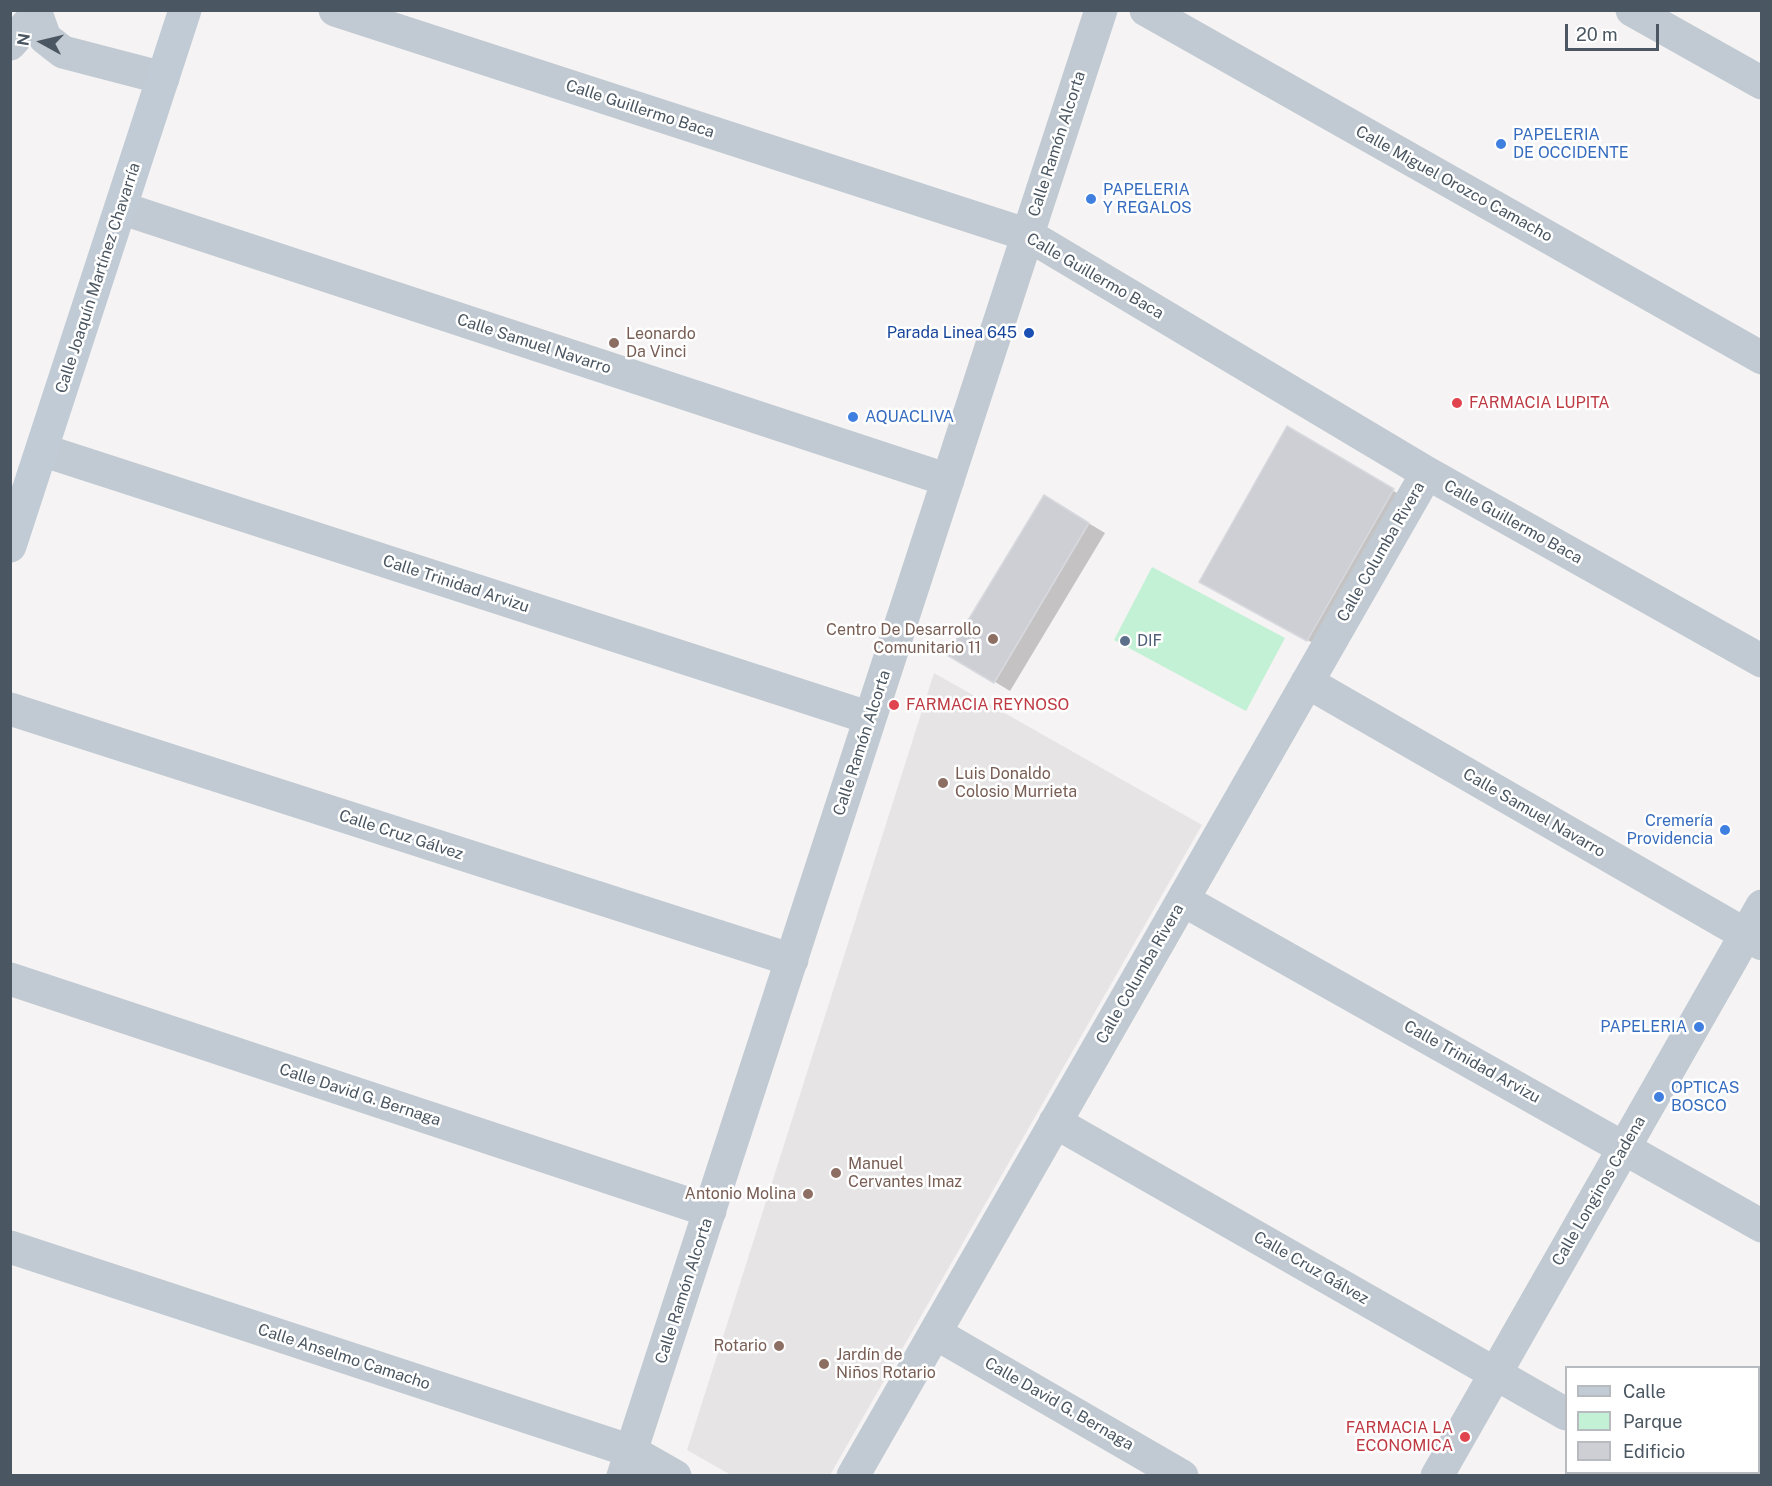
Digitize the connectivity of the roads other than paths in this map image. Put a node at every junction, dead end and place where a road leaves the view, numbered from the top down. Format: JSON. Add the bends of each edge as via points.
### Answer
{"nodes":[{"id":1,"x":185,"y":10,"type":"edge"},
{"id":2,"x":335,"y":10,"type":"edge"},
{"id":3,"x":1101,"y":10,"type":"edge"},
{"id":4,"x":1146,"y":10,"type":"edge"},
{"id":5,"x":1632,"y":10,"type":"edge"},
{"id":6,"x":36,"y":13,"type":"edge"},
{"id":7,"x":10,"y":44,"type":"edge"},
{"id":8,"x":163,"y":78,"type":"junction"},
{"id":9,"x":1761,"y":83,"type":"edge"},
{"id":10,"x":121,"y":208,"type":"junction"},
{"id":11,"x":1028,"y":235,"type":"junction"},
{"id":12,"x":1761,"y":358,"type":"edge"},
{"id":13,"x":42,"y":450,"type":"junction"},
{"id":14,"x":1427,"y":473,"type":"junction"},
{"id":15,"x":948,"y":480,"type":"junction"},
{"id":16,"x":10,"y":546,"type":"edge"},
{"id":17,"x":1761,"y":661,"type":"edge"},
{"id":18,"x":1307,"y":682,"type":"junction"},
{"id":19,"x":10,"y":709,"type":"edge"},
{"id":20,"x":870,"y":718,"type":"junction"},
{"id":21,"x":1183,"y":900,"type":"junction"},
{"id":22,"x":1761,"y":906,"type":"edge"},
{"id":23,"x":1754,"y":939,"type":"edge"},
{"id":24,"x":792,"y":960,"type":"junction"},
{"id":25,"x":10,"y":979,"type":"edge"},
{"id":26,"x":1055,"y":1122,"type":"junction"},
{"id":27,"x":1624,"y":1147,"type":"junction"},
{"id":28,"x":710,"y":1211,"type":"junction"},
{"id":29,"x":1761,"y":1226,"type":"edge"},
{"id":30,"x":10,"y":1247,"type":"edge"},
{"id":31,"x":935,"y":1333,"type":"junction"},
{"id":32,"x":1496,"y":1373,"type":"junction"},
{"id":33,"x":1565,"y":1413,"type":"edge"},
{"id":34,"x":627,"y":1464,"type":"edge"},
{"id":35,"x":675,"y":1476,"type":"edge"},
{"id":36,"x":853,"y":1476,"type":"edge"},
{"id":37,"x":1182,"y":1476,"type":"edge"},
{"id":38,"x":1437,"y":1476,"type":"edge"}],
"edges":[{"from":1,"to":8,"type":"street","name":"Calle Joaquín Martínez Chavarría"},
{"from":2,"to":11,"type":"street","name":"Calle Guillermo Baca"},
{"from":3,"to":11,"type":"street","name":"Calle Ramón Alcorta"},
{"from":4,"to":12,"type":"street","name":"Calle Miguel Orozco Camacho"},
{"from":5,"to":9,"type":"street"},
{"from":6,"to":7,"type":"street"},
{"from":6,"to":8,"type":"street","via":[[45,38],[63,52]]},
{"from":8,"to":10,"type":"street","name":"Calle Joaquín Martínez Chavarría"},
{"from":10,"to":13,"type":"street","name":"Calle Joaquín Martínez Chavarría"},
{"from":10,"to":15,"type":"street","name":"Calle Samuel Navarro"},
{"from":11,"to":14,"type":"street","name":"Calle Guillermo Baca"},
{"from":11,"to":15,"type":"street","name":"Calle Ramón Alcorta"},
{"from":13,"to":16,"type":"street","name":"Calle Joaquín Martínez Chavarría"},
{"from":13,"to":20,"type":"street","name":"Calle Trinidad Arvizu"},
{"from":14,"to":17,"type":"street","name":"Calle Guillermo Baca"},
{"from":14,"to":18,"type":"street","name":"Calle Columba Rivera"},
{"from":15,"to":20,"type":"street","name":"Calle Ramón Alcorta"},
{"from":18,"to":21,"type":"street","name":"Calle Columba Rivera"},
{"from":18,"to":23,"type":"street","name":"Calle Samuel Navarro"},
{"from":19,"to":24,"type":"street","name":"Calle Cruz Gálvez"},
{"from":20,"to":24,"type":"street","name":"Calle Ramón Alcorta"},
{"from":21,"to":26,"type":"street","name":"Calle Columba Rivera"},
{"from":21,"to":27,"type":"street","name":"Calle Trinidad Arvizu"},
{"from":22,"to":23,"type":"street","name":"Calle Longinos Cadena"},
{"from":23,"to":27,"type":"street","name":"Calle Longinos Cadena"},
{"from":24,"to":28,"type":"street","name":"Calle Ramón Alcorta"},
{"from":25,"to":28,"type":"street","name":"Calle David G. Bernaga"},
{"from":26,"to":31,"type":"street","name":"Calle Columba Rivera"},
{"from":26,"to":32,"type":"street","name":"Calle Cruz Gálvez"},
{"from":27,"to":29,"type":"street","name":"Calle Trinidad Arvizu"},
{"from":27,"to":32,"type":"street","name":"Calle Longinos Cadena"},
{"from":28,"to":34,"type":"street","name":"Calle Ramón Alcorta"},
{"from":30,"to":34,"type":"street","name":"Calle Anselmo Camacho"},
{"from":31,"to":36,"type":"street","name":"Calle Columba Rivera"},
{"from":31,"to":37,"type":"street","name":"Calle David G. Bernaga"},
{"from":32,"to":33,"type":"street","name":"Calle Cruz Gálvez"},
{"from":32,"to":38,"type":"street","name":"Calle Longinos Cadena"},
{"from":34,"to":35,"type":"street","name":"Calle Anselmo Camacho"}]}
